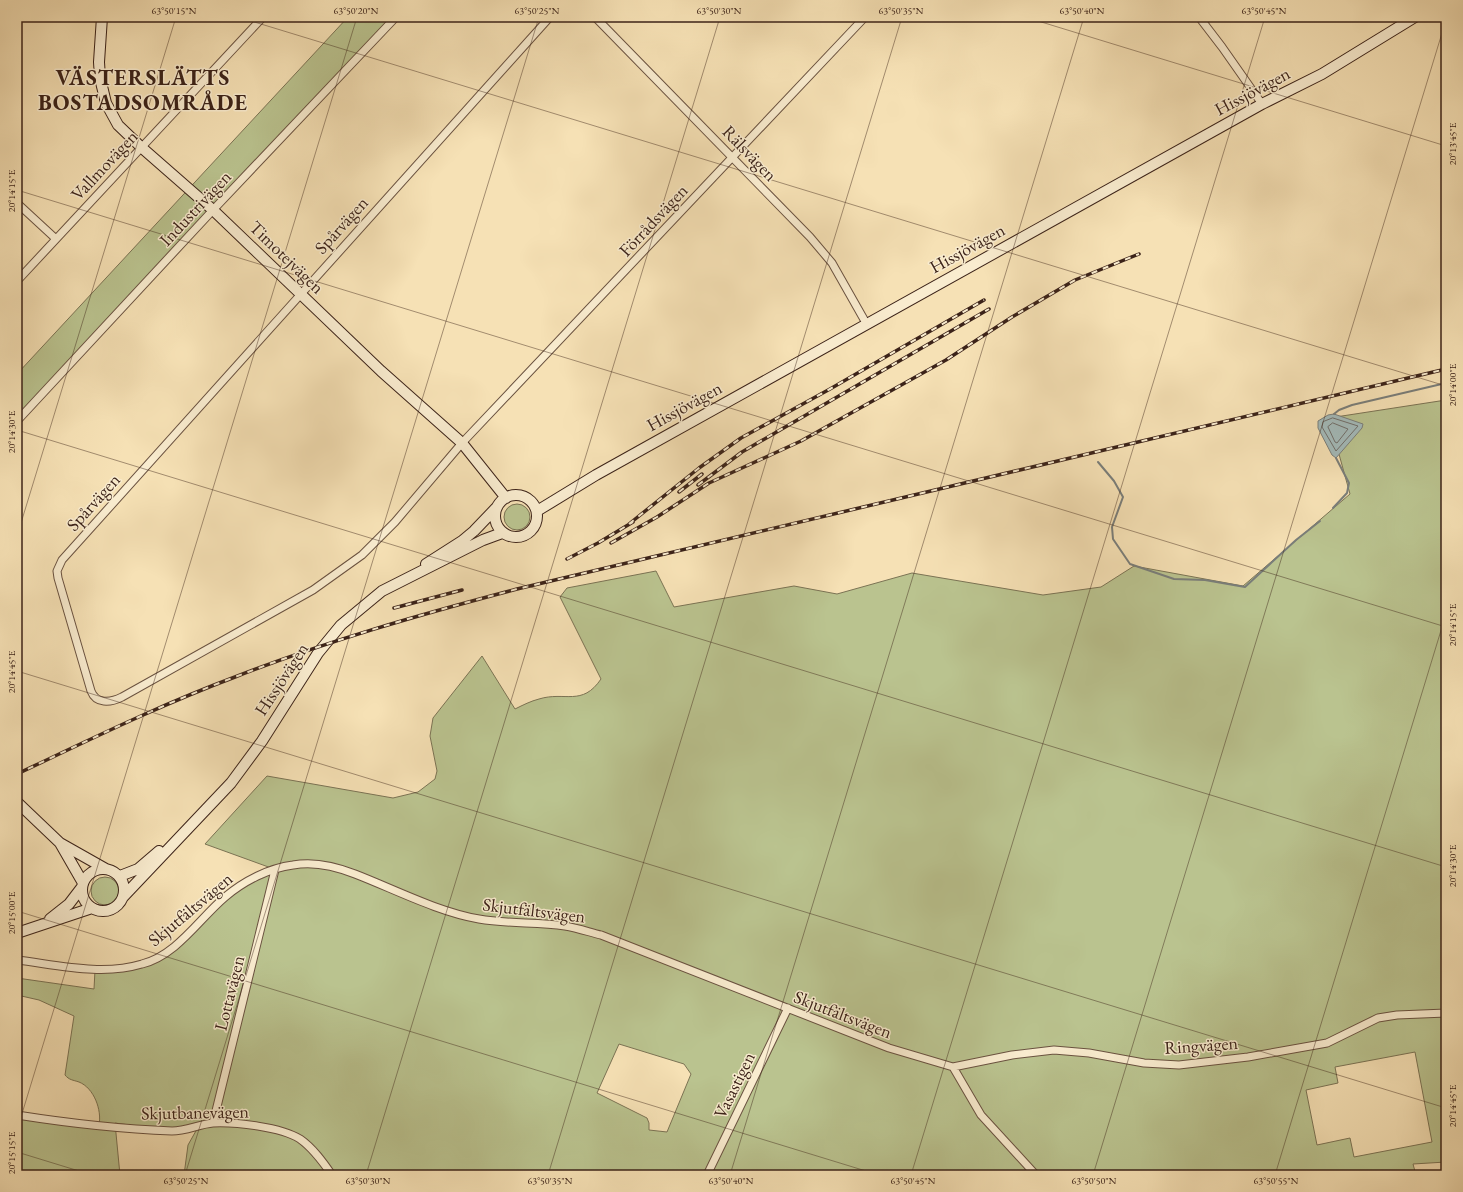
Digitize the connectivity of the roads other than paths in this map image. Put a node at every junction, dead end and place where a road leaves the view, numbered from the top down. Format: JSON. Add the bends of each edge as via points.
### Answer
{"nodes":[{"id":1,"x":102,"y":17,"type":"edge"},
{"id":2,"x":263,"y":17,"type":"edge"},
{"id":3,"x":396,"y":17,"type":"edge"},
{"id":4,"x":550,"y":17,"type":"edge"},
{"id":5,"x":595,"y":17,"type":"edge"},
{"id":6,"x":865,"y":17,"type":"edge"},
{"id":7,"x":1199,"y":17,"type":"edge"},
{"id":8,"x":1416,"y":17,"type":"edge"},
{"id":9,"x":1262,"y":104,"type":"junction"},
{"id":10,"x":141,"y":147,"type":"junction"},
{"id":11,"x":733,"y":157,"type":"junction"},
{"id":12,"x":17,"y":203,"type":"edge"},
{"id":13,"x":213,"y":210,"type":"junction"},
{"id":14,"x":56,"y":239,"type":"junction"},
{"id":15,"x":17,"y":281,"type":"edge"},
{"id":16,"x":301,"y":293,"type":"junction"},
{"id":17,"x":866,"y":323,"type":"junction"},
{"id":18,"x":17,"y":421,"type":"edge"},
{"id":19,"x":462,"y":443,"type":"junction"},
{"id":20,"x":506,"y":498,"type":"junction"},
{"id":21,"x":496,"y":508,"type":"junction"},
{"id":22,"x":537,"y":511,"type":"junction"},
{"id":23,"x":502,"y":533,"type":"junction"},
{"id":24,"x":406,"y":578,"type":"junction"},
{"id":25,"x":17,"y":802,"type":"edge"},
{"id":26,"x":201,"y":816,"type":"junction"},
{"id":27,"x":60,"y":843,"type":"junction"},
{"id":28,"x":106,"y":869,"type":"junction"},
{"id":29,"x":275,"y":870,"type":"junction"},
{"id":30,"x":120,"y":876,"type":"junction"},
{"id":31,"x":83,"y":885,"type":"junction"},
{"id":32,"x":123,"y":897,"type":"junction"},
{"id":33,"x":92,"y":908,"type":"junction"},
{"id":34,"x":42,"y":926,"type":"junction"},
{"id":35,"x":17,"y":933,"type":"edge"},
{"id":36,"x":17,"y":960,"type":"edge"},
{"id":37,"x":788,"y":1008,"type":"junction"},
{"id":38,"x":1446,"y":1013,"type":"edge"},
{"id":39,"x":953,"y":1067,"type":"junction"},
{"id":40,"x":17,"y":1115,"type":"edge"},
{"id":41,"x":213,"y":1123,"type":"junction"},
{"id":42,"x":332,"y":1175,"type":"edge"},
{"id":43,"x":707,"y":1175,"type":"edge"},
{"id":44,"x":1036,"y":1175,"type":"edge"}],
"edges":[{"from":1,"to":10,"type":"main road","name":"Timotejvägen","via":[[99,62],[103,92],[111,114]]},
{"from":2,"to":10,"type":"street","name":"Vallmovägen"},
{"from":3,"to":13,"type":"street","name":"Industrivägen"},
{"from":4,"to":16,"type":"street","name":"Spårvägen"},
{"from":5,"to":11,"type":"street","name":"Rälsvägen"},
{"from":6,"to":11,"type":"street","name":"Förrådsvägen"},
{"from":7,"to":9,"type":"street"},
{"from":8,"to":9,"type":"main road","name":"Hissjövägen","via":[[1322,74]]},
{"from":9,"to":17,"type":"main road","name":"Hissjövägen"},
{"from":10,"to":13,"type":"main road","name":"Timotejvägen"},
{"from":10,"to":14,"type":"street","name":"Vallmovägen"},
{"from":11,"to":17,"type":"street","name":"Rälsvägen","via":[[805,231],[832,263]]},
{"from":11,"to":19,"type":"street","name":"Förrådsvägen"},
{"from":12,"to":14,"type":"street"},
{"from":13,"to":16,"type":"main road","name":"Timotejvägen"},
{"from":13,"to":18,"type":"street","name":"Industrivägen"},
{"from":14,"to":15,"type":"street","name":"Vallmovägen"},
{"from":16,"to":19,"type":"main road","name":"Timotejvägen","via":[[381,371]]},
{"from":16,"to":19,"type":"street","name":"Spårvägen","via":[[59,565],[58,578],[93,696],[104,702],[116,700],[313,590],[335,575],[362,555],[395,522]]},
{"from":17,"to":22,"type":"main road","name":"Hissjövägen"},
{"from":19,"to":20,"type":"main road","name":"Timotejvägen"},
{"from":20,"to":21,"type":"main road"},
{"from":20,"to":22,"type":"main road","via":[[518,495],[526,498]]},
{"from":21,"to":23,"type":"main road","via":[[495,519]]},
{"from":21,"to":24,"type":"main road","name":"Hissjövägen","via":[[462,541]]},
{"from":22,"to":23,"type":"main road","via":[[536,524],[528,534],[515,538]]},
{"from":23,"to":24,"type":"main road","name":"Hissjövägen"},
{"from":24,"to":26,"type":"main road","name":"Hissjövägen","via":[[382,591],[341,625],[300,678],[248,762]]},
{"from":25,"to":27,"type":"main road"},
{"from":26,"to":30,"type":"main road","name":"Hissjövägen","via":[[138,868]]},
{"from":26,"to":32,"type":"main road","name":"Hissjövägen"},
{"from":27,"to":28,"type":"main road"},
{"from":27,"to":31,"type":"main road"},
{"from":28,"to":30,"type":"main road"},
{"from":28,"to":31,"type":"main road","via":[[91,873]]},
{"from":29,"to":36,"type":"street","name":"Skjutfältsvägen","via":[[242,885],[225,897],[186,936],[161,956],[144,964],[116,970],[89,970]]},
{"from":29,"to":37,"type":"street","name":"Skjutfältsvägen","via":[[293,865],[337,867],[479,919],[565,926],[583,930],[619,941]]},
{"from":29,"to":41,"type":"street","name":"Lottavägen"},
{"from":30,"to":32,"type":"main road","via":[[124,889]]},
{"from":31,"to":33,"type":"main road","via":[[82,893]]},
{"from":31,"to":34,"type":"main road","via":[[69,904]]},
{"from":32,"to":33,"type":"main road","via":[[111,910]]},
{"from":33,"to":34,"type":"main road"},
{"from":34,"to":35,"type":"main road"},
{"from":37,"to":39,"type":"street","name":"Skjutfältsvägen","via":[[889,1048]]},
{"from":37,"to":43,"type":"street","name":"Vasastigen"},
{"from":38,"to":39,"type":"street","name":"Ringvägen","via":[[1378,1018],[1327,1043],[1248,1057],[1179,1065],[1144,1063],[1089,1053],[1054,1050],[1012,1055]]},
{"from":39,"to":44,"type":"street","via":[[981,1115]]},
{"from":40,"to":41,"type":"street","name":"Skjutbanevägen","via":[[66,1123],[173,1131]]},
{"from":41,"to":42,"type":"street","name":"Skjutbanevägen","via":[[264,1126],[299,1138],[313,1150]]}]}
